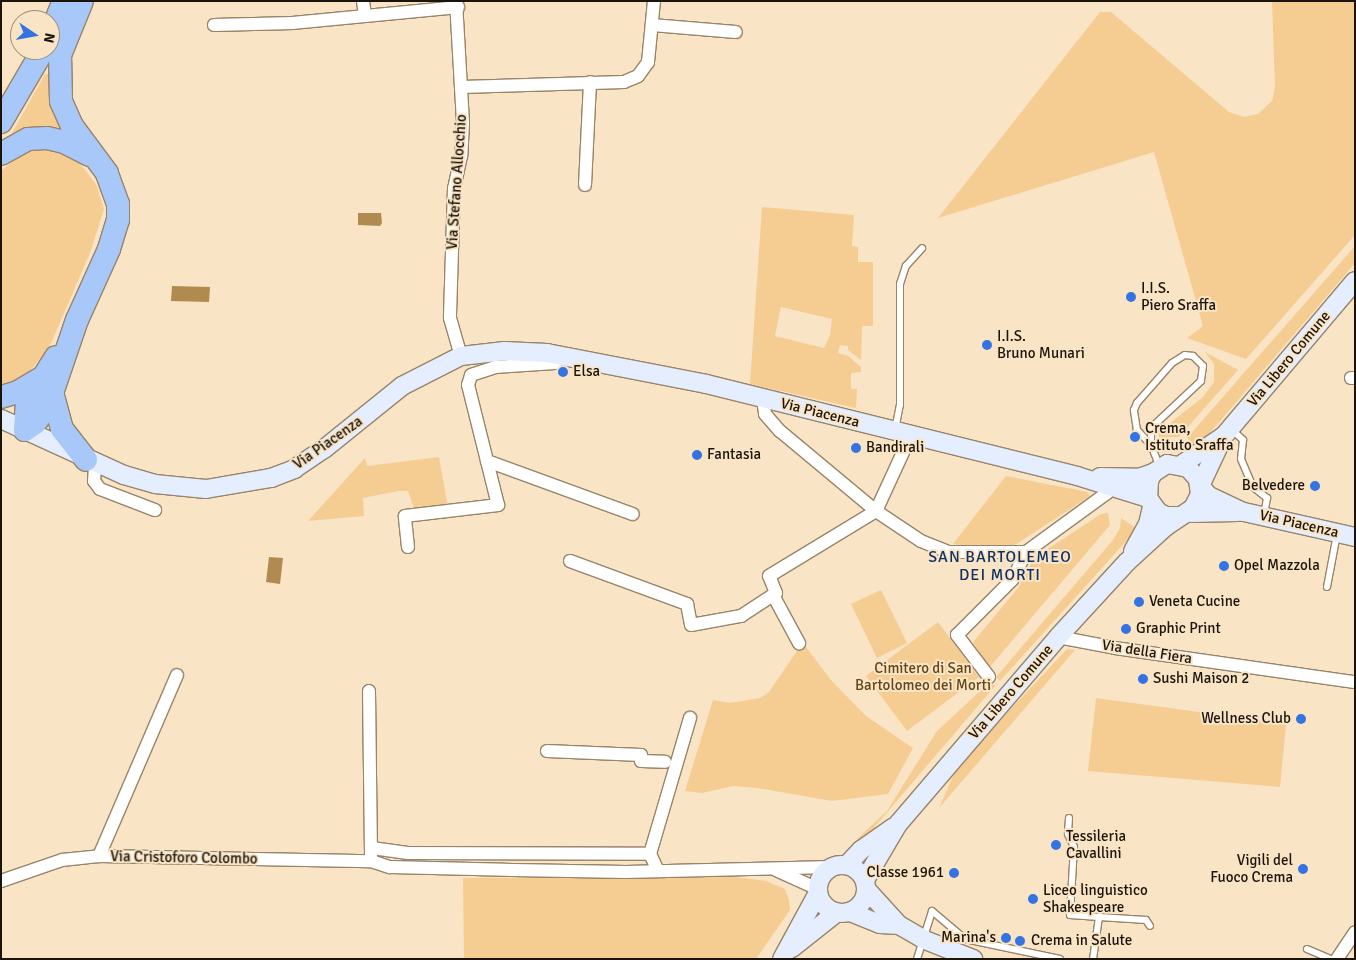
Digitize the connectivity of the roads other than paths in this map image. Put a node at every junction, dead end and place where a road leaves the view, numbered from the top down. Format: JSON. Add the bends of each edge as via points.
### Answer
{"nodes":[{"id":1,"x":70,"y":1,"type":"edge"},
{"id":2,"x":82,"y":1,"type":"edge"},
{"id":3,"x":363,"y":1,"type":"edge"},
{"id":4,"x":654,"y":1,"type":"edge"},
{"id":5,"x":457,"y":4,"type":"edge"},
{"id":6,"x":366,"y":16,"type":"junction"},
{"id":7,"x":60,"y":18,"type":"edge"},
{"id":8,"x":214,"y":25,"type":"dead end"},
{"id":9,"x":652,"y":25,"type":"junction"},
{"id":10,"x":736,"y":32,"type":"dead end"},
{"id":11,"x":37,"y":60,"type":"edge"},
{"id":12,"x":590,"y":82,"type":"junction"},
{"id":13,"x":462,"y":87,"type":"junction"},
{"id":14,"x":1,"y":122,"type":"edge"},
{"id":15,"x":1,"y":154,"type":"edge"},
{"id":16,"x":96,"y":159,"type":"junction"},
{"id":17,"x":585,"y":185,"type":"dead end"},
{"id":18,"x":922,"y":248,"type":"dead end"},
{"id":19,"x":1355,"y":281,"type":"edge"},
{"id":20,"x":562,"y":354,"type":"junction"},
{"id":21,"x":461,"y":356,"type":"junction"},
{"id":22,"x":46,"y":385,"type":"junction"},
{"id":23,"x":1,"y":397,"type":"edge"},
{"id":24,"x":763,"y":399,"type":"junction"},
{"id":25,"x":1,"y":419,"type":"edge"},
{"id":26,"x":25,"y":430,"type":"junction"},
{"id":27,"x":1226,"y":432,"type":"junction"},
{"id":28,"x":903,"y":433,"type":"junction"},
{"id":29,"x":1151,"y":444,"type":"junction"},
{"id":30,"x":487,"y":461,"type":"junction"},
{"id":31,"x":91,"y":462,"type":"junction"},
{"id":32,"x":1181,"y":465,"type":"junction"},
{"id":33,"x":1156,"y":470,"type":"junction"},
{"id":34,"x":1077,"y":476,"type":"junction"},
{"id":35,"x":1110,"y":486,"type":"junction"},
{"id":36,"x":1200,"y":486,"type":"junction"},
{"id":37,"x":1150,"y":502,"type":"junction"},
{"id":38,"x":155,"y":510,"type":"dead end"},
{"id":39,"x":876,"y":511,"type":"junction"},
{"id":40,"x":1244,"y":512,"type":"junction"},
{"id":41,"x":633,"y":514,"type":"dead end"},
{"id":42,"x":1184,"y":514,"type":"junction"},
{"id":43,"x":1264,"y":516,"type":"junction"},
{"id":44,"x":1346,"y":535,"type":"edge"},
{"id":45,"x":408,"y":547,"type":"dead end"},
{"id":46,"x":1026,"y":552,"type":"junction"},
{"id":47,"x":570,"y":561,"type":"dead end"},
{"id":48,"x":1127,"y":562,"type":"junction"},
{"id":49,"x":1326,"y":587,"type":"dead end"},
{"id":50,"x":773,"y":594,"type":"junction"},
{"id":51,"x":1058,"y":637,"type":"junction"},
{"id":52,"x":799,"y":643,"type":"dead end"},
{"id":53,"x":177,"y":675,"type":"dead end"},
{"id":54,"x":989,"y":676,"type":"dead end"},
{"id":55,"x":1355,"y":682,"type":"edge"},
{"id":56,"x":369,"y":691,"type":"dead end"},
{"id":57,"x":690,"y":718,"type":"dead end"},
{"id":58,"x":547,"y":751,"type":"dead end"},
{"id":59,"x":665,"y":762,"type":"dead end"},
{"id":60,"x":1069,"y":818,"type":"dead end"},
{"id":61,"x":898,"y":824,"type":"junction"},
{"id":62,"x":372,"y":848,"type":"junction"},
{"id":63,"x":650,"y":854,"type":"junction"},
{"id":64,"x":99,"y":856,"type":"junction"},
{"id":65,"x":370,"y":862,"type":"junction"},
{"id":66,"x":839,"y":866,"type":"junction"},
{"id":67,"x":776,"y":870,"type":"junction"},
{"id":68,"x":658,"y":871,"type":"junction"},
{"id":69,"x":1,"y":881,"type":"edge"},
{"id":70,"x":866,"y":885,"type":"junction"},
{"id":71,"x":818,"y":891,"type":"junction"},
{"id":72,"x":843,"y":913,"type":"junction"},
{"id":73,"x":1099,"y":917,"type":"junction"},
{"id":74,"x":899,"y":925,"type":"junction"},
{"id":75,"x":1150,"y":926,"type":"dead end"},
{"id":76,"x":1355,"y":932,"type":"edge"},
{"id":77,"x":925,"y":940,"type":"junction"},
{"id":78,"x":1308,"y":949,"type":"dead end"},
{"id":79,"x":785,"y":955,"type":"edge"},
{"id":80,"x":917,"y":959,"type":"edge"},
{"id":81,"x":973,"y":959,"type":"edge"},
{"id":82,"x":1060,"y":959,"type":"edge"},
{"id":83,"x":1093,"y":959,"type":"edge"},
{"id":84,"x":1330,"y":959,"type":"edge"},
{"id":85,"x":1337,"y":959,"type":"edge"}],
"edges":[{"from":1,"to":7,"type":"highway"},
{"from":2,"to":16,"type":"highway","via":[[60,55],[59,82],[61,101],[72,126]]},
{"from":3,"to":6,"type":"street"},
{"from":4,"to":9,"type":"street"},
{"from":5,"to":6,"type":"street","name":"Via Stefano Allocchio"},
{"from":5,"to":13,"type":"street","name":"Via Stefano Allocchio"},
{"from":6,"to":8,"type":"street","name":"Via Stefano Allocchio"},
{"from":9,"to":10,"type":"street"},
{"from":9,"to":12,"type":"street","via":[[648,62],[638,76],[624,82]]},
{"from":11,"to":14,"type":"highway"},
{"from":12,"to":13,"type":"street"},
{"from":12,"to":17,"type":"street"},
{"from":13,"to":21,"type":"street","name":"Via Stefano Allocchio","via":[[461,156],[454,188],[450,318]]},
{"from":15,"to":16,"type":"highway","via":[[28,139],[47,138],[64,142]]},
{"from":16,"to":22,"type":"highway","via":[[112,184],[118,204],[118,220],[109,249]]},
{"from":18,"to":28,"type":"lane","via":[[906,266],[900,284]]},
{"from":19,"to":27,"type":"main road","name":"Via Libero Comune"},
{"from":20,"to":21,"type":"main road","name":"Via Piacenza","via":[[505,351]]},
{"from":20,"to":24,"type":"main road","name":"Via Piacenza"},
{"from":20,"to":30,"type":"street","via":[[555,363],[494,367],[471,375],[468,385]]},
{"from":21,"to":31,"type":"main road","name":"Via Piacenza","via":[[402,386],[324,449],[271,478],[206,489],[180,488],[155,484]]},
{"from":22,"to":23,"type":"highway"},
{"from":22,"to":26,"type":"highway","via":[[27,403]]},
{"from":22,"to":31,"type":"highway","via":[[62,429]]},
{"from":24,"to":28,"type":"main road","name":"Via Piacenza"},
{"from":24,"to":39,"type":"street","via":[[765,414],[780,431]]},
{"from":25,"to":26,"type":"main road","name":"Via Piacenza"},
{"from":26,"to":31,"type":"main road","name":"Via Piacenza"},
{"from":27,"to":32,"type":"main road","name":"Via Libero Comune"},
{"from":27,"to":36,"type":"main road","name":"Via Libero Comune"},
{"from":27,"to":43,"type":"lane","via":[[1243,440],[1241,459],[1253,488],[1267,498]]},
{"from":28,"to":34,"type":"main road","name":"Via Piacenza"},
{"from":28,"to":39,"type":"street"},
{"from":29,"to":29,"type":"lane","via":[[1154,422],[1201,381],[1203,366],[1193,356],[1185,355],[1172,363],[1137,403],[1134,410],[1137,430]]},
{"from":29,"to":33,"type":"lane"},
{"from":30,"to":41,"type":"street"},
{"from":30,"to":45,"type":"street","via":[[498,505],[405,516]]},
{"from":31,"to":38,"type":"street","via":[[94,482],[100,489]]},
{"from":32,"to":33,"type":"main road","name":"Via Libero Comune"},
{"from":32,"to":36,"type":"main road","via":[[1194,473]]},
{"from":33,"to":34,"type":"main road","name":"Via Piacenza","via":[[1131,478]]},
{"from":33,"to":37,"type":"main road","name":"Via Libero Comune","via":[[1149,481]]},
{"from":34,"to":35,"type":"main road","name":"Via Piacenza"},
{"from":35,"to":37,"type":"main road","name":"Via Piacenza"},
{"from":35,"to":46,"type":"street","via":[[1107,493]]},
{"from":36,"to":40,"type":"main road","name":"Via Piacenza","via":[[1209,496]]},
{"from":36,"to":42,"type":"main road","name":"Via Libero Comune","via":[[1198,501]]},
{"from":37,"to":42,"type":"main road","via":[[1166,516]]},
{"from":37,"to":48,"type":"main road","name":"Via Libero Comune","via":[[1148,524]]},
{"from":39,"to":46,"type":"street","via":[[921,540],[948,552]]},
{"from":39,"to":50,"type":"street","via":[[769,576],[776,593]]},
{"from":40,"to":42,"type":"main road","name":"Via Piacenza"},
{"from":40,"to":43,"type":"main road","name":"Via Piacenza"},
{"from":42,"to":48,"type":"main road","name":"Via Libero Comune"},
{"from":43,"to":44,"type":"main road","name":"Via Piacenza"},
{"from":44,"to":49,"type":"lane"},
{"from":46,"to":54,"type":"street","via":[[1012,580],[957,635]]},
{"from":47,"to":50,"type":"street","via":[[687,604],[691,625],[741,616]]},
{"from":48,"to":51,"type":"main road","name":"Via Libero Comune"},
{"from":50,"to":52,"type":"street"},
{"from":51,"to":55,"type":"street","name":"Via della Fiera"},
{"from":51,"to":61,"type":"main road","name":"Via Libero Comune"},
{"from":53,"to":64,"type":"street"},
{"from":56,"to":62,"type":"street"},
{"from":57,"to":63,"type":"street"},
{"from":58,"to":59,"type":"street","via":[[641,755],[641,761]]},
{"from":60,"to":73,"type":"lane","via":[[1068,834],[1074,847],[1070,915]]},
{"from":61,"to":66,"type":"main road","name":"Via Libero Comune"},
{"from":61,"to":70,"type":"main road","name":"Via Libero Comune"},
{"from":62,"to":63,"type":"street","via":[[408,853]]},
{"from":62,"to":65,"type":"street"},
{"from":63,"to":68,"type":"street"},
{"from":64,"to":65,"type":"street","name":"Via Cristoforo Colombo"},
{"from":64,"to":69,"type":"street","name":"Via Cristoforo Colombo","via":[[62,860]]},
{"from":65,"to":68,"type":"street","name":"Via Cristoforo Colombo","via":[[390,868]]},
{"from":66,"to":67,"type":"street","name":"Via Cristoforo Colombo"},
{"from":66,"to":70,"type":"main road","via":[[858,870]]},
{"from":66,"to":71,"type":"main road","name":"Via Libero Comune","via":[[821,878]]},
{"from":67,"to":68,"type":"street","name":"Via Cristoforo Colombo","via":[[735,867]]},
{"from":67,"to":71,"type":"street","name":"Via Cristoforo Colombo"},
{"from":70,"to":72,"type":"main road","name":"Via Libero Comune","via":[[862,904]]},
{"from":70,"to":74,"type":"main road"},
{"from":71,"to":72,"type":"main road","via":[[824,906]]},
{"from":71,"to":79,"type":"main road","name":"Via Libero Comune"},
{"from":72,"to":74,"type":"main road","via":[[880,924]]},
{"from":72,"to":79,"type":"main road","name":"Via Libero Comune"},
{"from":73,"to":75,"type":"lane","via":[[1146,920]]},
{"from":73,"to":83,"type":"lane"},
{"from":74,"to":77,"type":"main road"},
{"from":76,"to":85,"type":"street"},
{"from":77,"to":80,"type":"lane"},
{"from":77,"to":81,"type":"main road"},
{"from":77,"to":82,"type":"lane","via":[[932,911],[965,940]]},
{"from":78,"to":84,"type":"lane"}]}
